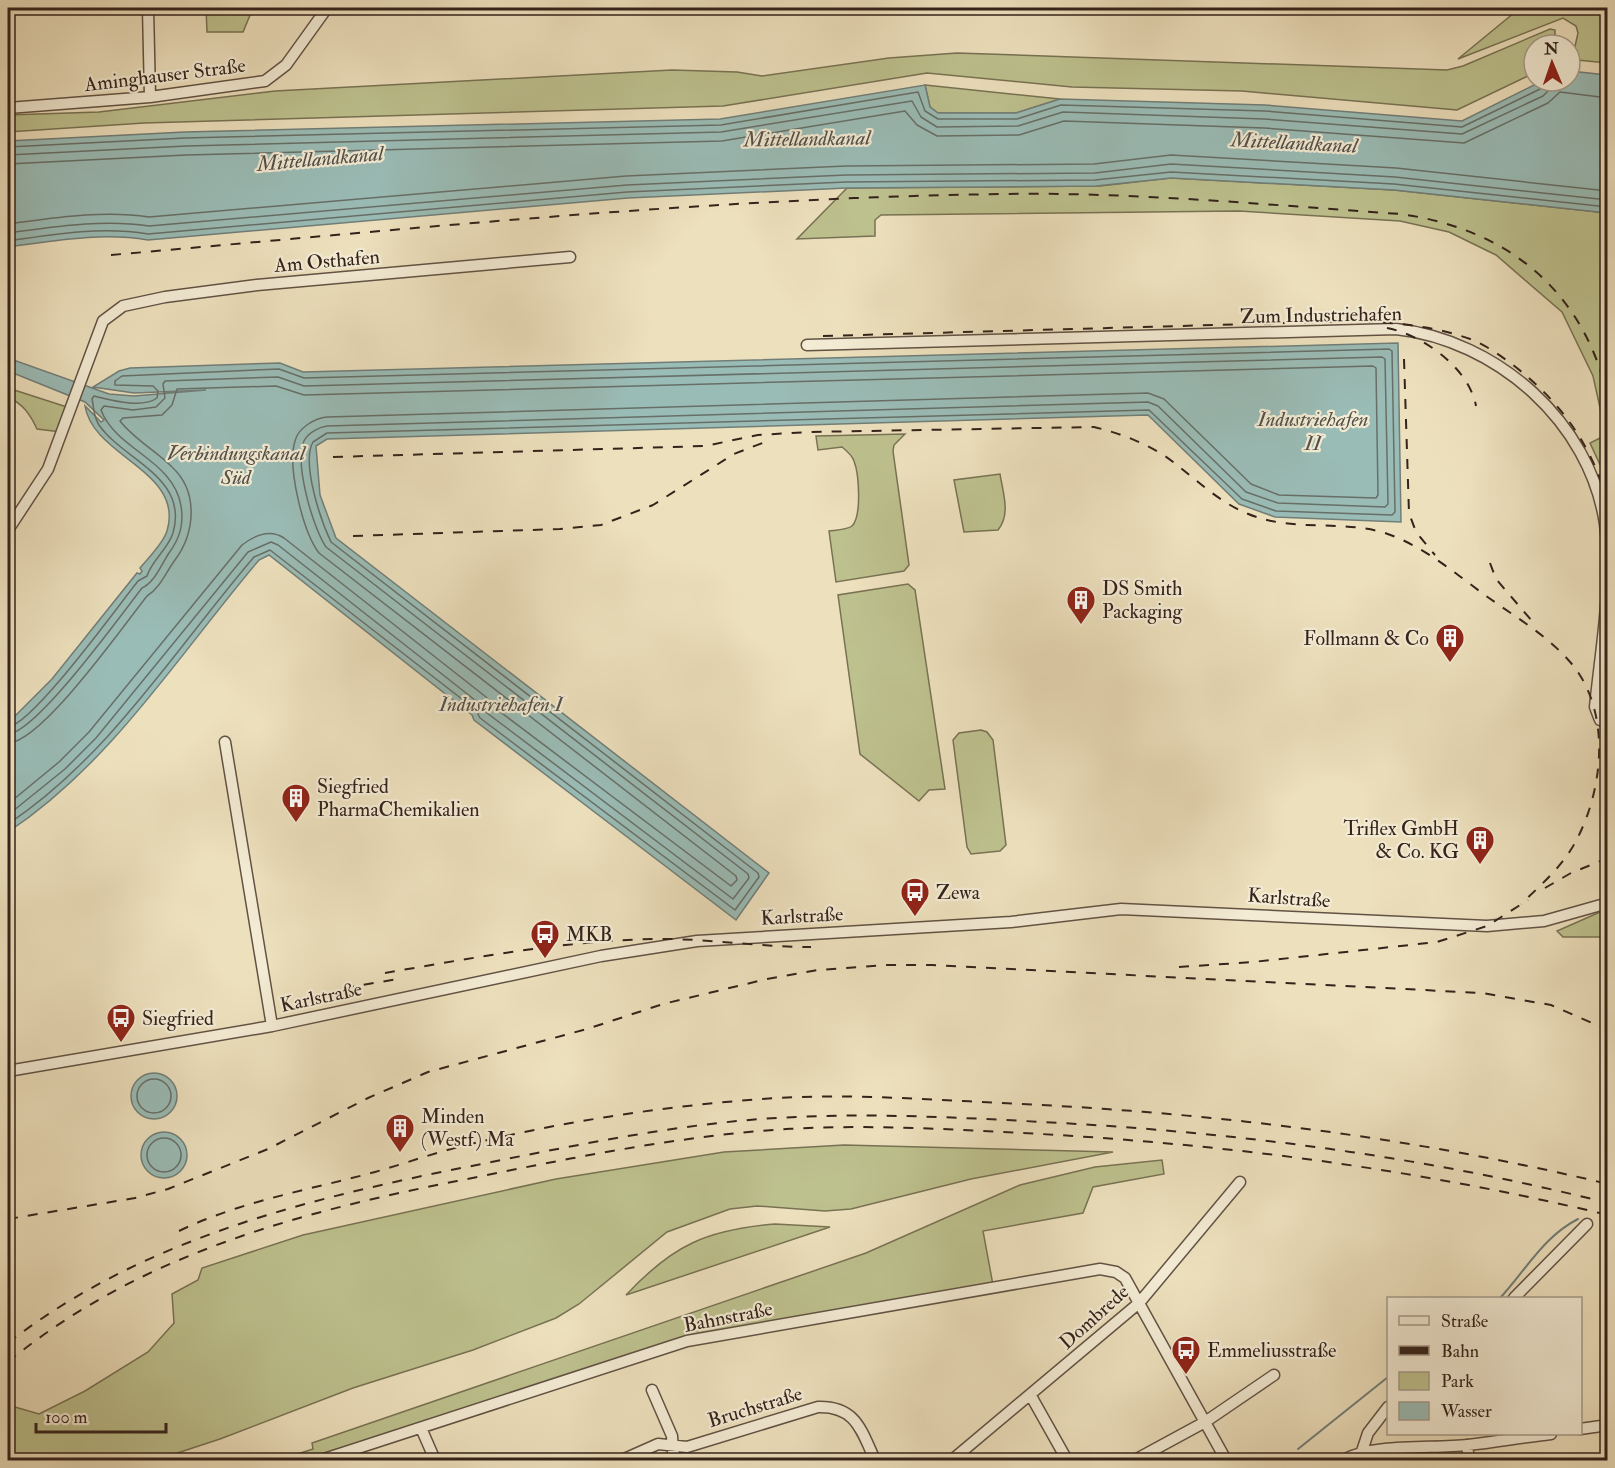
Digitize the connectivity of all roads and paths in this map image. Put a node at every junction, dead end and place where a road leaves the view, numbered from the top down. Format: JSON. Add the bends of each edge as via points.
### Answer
{"nodes":[{"id":1,"x":148,"y":8,"type":"edge"},
{"id":2,"x":327,"y":8,"type":"edge"},
{"id":3,"x":150,"y":97,"type":"junction"},
{"id":4,"x":8,"y":108,"type":"edge"},
{"id":5,"x":570,"y":257,"type":"dead end"},
{"id":6,"x":807,"y":345,"type":"dead end"},
{"id":7,"x":8,"y":530,"type":"edge"},
{"id":8,"x":1608,"y":722,"type":"edge"},
{"id":9,"x":225,"y":742,"type":"dead end"},
{"id":10,"x":1608,"y":903,"type":"edge"},
{"id":11,"x":272,"y":1026,"type":"junction"},
{"id":12,"x":8,"y":1071,"type":"edge"},
{"id":13,"x":1240,"y":1182,"type":"dead end"},
{"id":14,"x":1587,"y":1224,"type":"dead end"},
{"id":15,"x":1516,"y":1297,"type":"edge"},
{"id":16,"x":1138,"y":1303,"type":"junction"},
{"id":17,"x":1274,"y":1375,"type":"dead end"},
{"id":18,"x":652,"y":1390,"type":"dead end"},
{"id":19,"x":1031,"y":1396,"type":"junction"},
{"id":20,"x":1387,"y":1409,"type":"edge"},
{"id":21,"x":1205,"y":1422,"type":"junction"},
{"id":22,"x":1608,"y":1425,"type":"edge"},
{"id":23,"x":422,"y":1428,"type":"junction"},
{"id":24,"x":1582,"y":1429,"type":"edge"},
{"id":25,"x":1543,"y":1435,"type":"edge"},
{"id":26,"x":673,"y":1445,"type":"junction"},
{"id":27,"x":1467,"y":1445,"type":"junction"},
{"id":28,"x":1361,"y":1454,"type":"junction"},
{"id":29,"x":321,"y":1461,"type":"edge"},
{"id":30,"x":435,"y":1461,"type":"edge"},
{"id":31,"x":622,"y":1461,"type":"edge"},
{"id":32,"x":677,"y":1461,"type":"edge"},
{"id":33,"x":874,"y":1461,"type":"edge"},
{"id":34,"x":952,"y":1461,"type":"edge"},
{"id":35,"x":1067,"y":1461,"type":"edge"},
{"id":36,"x":1134,"y":1461,"type":"edge"},
{"id":37,"x":1226,"y":1461,"type":"edge"},
{"id":38,"x":1343,"y":1461,"type":"edge"},
{"id":39,"x":1469,"y":1461,"type":"edge"}],
"edges":[{"from":1,"to":3,"type":"street"},
{"from":2,"to":3,"type":"street","name":"Aminghauser Straße","via":[[286,65],[271,78]]},
{"from":3,"to":4,"type":"street","name":"Aminghauser Straße"},
{"from":5,"to":7,"type":"street","name":"Am Osthafen","via":[[257,285],[123,306],[103,321],[98,330],[48,469]]},
{"from":6,"to":8,"type":"street","name":"Zum Industriehafen","via":[[1396,329],[1414,331],[1489,358],[1551,408],[1590,471],[1605,524],[1607,591],[1595,707],[1600,720]]},
{"from":9,"to":11,"type":"street"},
{"from":10,"to":11,"type":"street","name":"Karlstraße","via":[[1544,921],[1487,926],[1121,909],[1011,922],[697,941],[600,956]]},
{"from":11,"to":12,"type":"street","name":"Karlstraße"},
{"from":13,"to":16,"type":"street","name":"Dombrede"},
{"from":14,"to":15,"type":"street"},
{"from":16,"to":19,"type":"street","name":"Dombrede"},
{"from":16,"to":21,"type":"street"},
{"from":16,"to":23,"type":"street","name":"Bahnstraße","via":[[1125,1278],[1100,1269],[801,1321],[687,1341]]},
{"from":17,"to":21,"type":"street"},
{"from":18,"to":26,"type":"street"},
{"from":19,"to":34,"type":"street","name":"Dombrede"},
{"from":19,"to":35,"type":"street"},
{"from":20,"to":28,"type":"street","via":[[1368,1433]]},
{"from":21,"to":36,"type":"street"},
{"from":21,"to":37,"type":"street"},
{"from":22,"to":24,"type":"street"},
{"from":23,"to":29,"type":"street","name":"Bahnstraße"},
{"from":23,"to":30,"type":"street"},
{"from":25,"to":27,"type":"street"},
{"from":26,"to":31,"type":"street","name":"Bruchstraße","via":[[658,1444]]},
{"from":26,"to":32,"type":"street"},
{"from":26,"to":33,"type":"street","name":"Bruchstraße","via":[[687,1447],[818,1407],[831,1407],[852,1417]]},
{"from":27,"to":28,"type":"street"},
{"from":27,"to":39,"type":"street"},
{"from":28,"to":38,"type":"street"}]}
